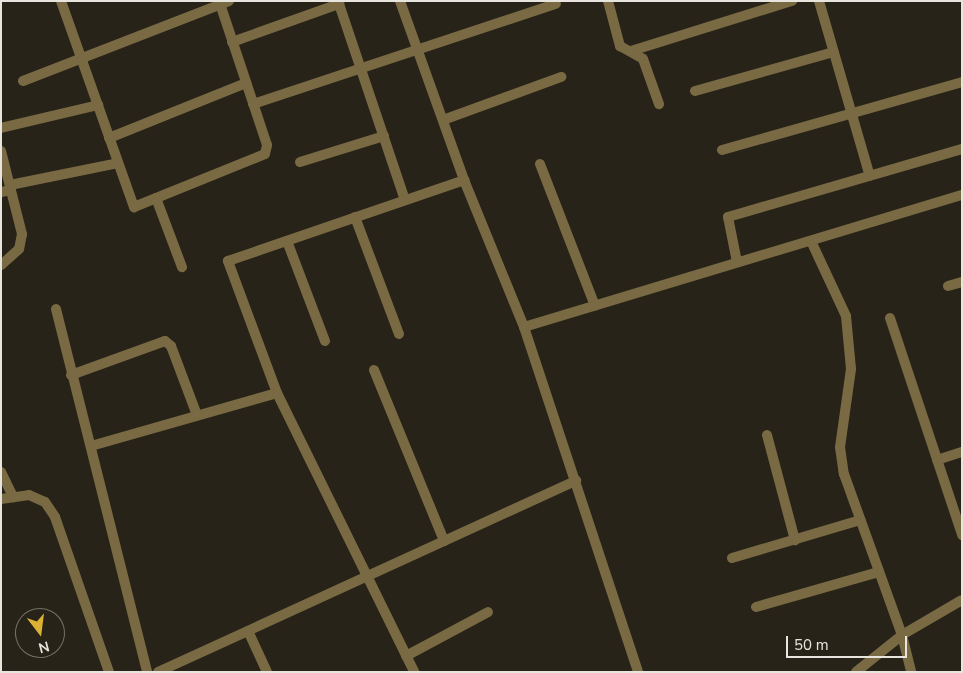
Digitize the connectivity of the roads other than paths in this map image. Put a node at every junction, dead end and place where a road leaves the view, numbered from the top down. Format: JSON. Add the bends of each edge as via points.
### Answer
{"nodes":[{"id":1,"x":61,"y":1,"type":"edge"},
{"id":2,"x":400,"y":1,"type":"edge"},
{"id":3,"x":608,"y":1,"type":"edge"},
{"id":4,"x":792,"y":1,"type":"edge"},
{"id":5,"x":820,"y":1,"type":"edge"},
{"id":6,"x":338,"y":2,"type":"edge"},
{"id":7,"x":224,"y":3,"type":"edge"},
{"id":8,"x":556,"y":4,"type":"dead end"},
{"id":9,"x":232,"y":42,"type":"junction"},
{"id":10,"x":418,"y":50,"type":"junction"},
{"id":11,"x":631,"y":51,"type":"junction"},
{"id":12,"x":834,"y":52,"type":"junction"},
{"id":13,"x":82,"y":59,"type":"junction"},
{"id":14,"x":361,"y":68,"type":"junction"},
{"id":15,"x":561,"y":77,"type":"dead end"},
{"id":16,"x":23,"y":81,"type":"dead end"},
{"id":17,"x":962,"y":82,"type":"edge"},
{"id":18,"x":246,"y":83,"type":"junction"},
{"id":19,"x":695,"y":91,"type":"dead end"},
{"id":20,"x":253,"y":104,"type":"junction"},
{"id":21,"x":658,"y":104,"type":"dead end"},
{"id":22,"x":98,"y":105,"type":"junction"},
{"id":23,"x":852,"y":114,"type":"junction"},
{"id":24,"x":443,"y":120,"type":"junction"},
{"id":25,"x":1,"y":128,"type":"edge"},
{"id":26,"x":384,"y":136,"type":"junction"},
{"id":27,"x":109,"y":138,"type":"junction"},
{"id":28,"x":962,"y":148,"type":"edge"},
{"id":29,"x":1,"y":150,"type":"edge"},
{"id":30,"x":722,"y":150,"type":"dead end"},
{"id":31,"x":300,"y":162,"type":"dead end"},
{"id":32,"x":118,"y":163,"type":"junction"},
{"id":33,"x":540,"y":164,"type":"dead end"},
{"id":34,"x":870,"y":176,"type":"junction"},
{"id":35,"x":464,"y":180,"type":"junction"},
{"id":36,"x":7,"y":189,"type":"edge"},
{"id":37,"x":962,"y":195,"type":"edge"},
{"id":38,"x":156,"y":198,"type":"junction"},
{"id":39,"x":406,"y":200,"type":"junction"},
{"id":40,"x":355,"y":217,"type":"junction"},
{"id":41,"x":286,"y":241,"type":"junction"},
{"id":42,"x":811,"y":241,"type":"junction"},
{"id":43,"x":737,"y":262,"type":"junction"},
{"id":44,"x":1,"y":265,"type":"edge"},
{"id":45,"x":182,"y":267,"type":"dead end"},
{"id":46,"x":962,"y":282,"type":"edge"},
{"id":47,"x":948,"y":286,"type":"dead end"},
{"id":48,"x":595,"y":306,"type":"junction"},
{"id":49,"x":56,"y":309,"type":"dead end"},
{"id":50,"x":890,"y":318,"type":"dead end"},
{"id":51,"x":524,"y":327,"type":"junction"},
{"id":52,"x":400,"y":334,"type":"dead end"},
{"id":53,"x":325,"y":341,"type":"dead end"},
{"id":54,"x":374,"y":370,"type":"dead end"},
{"id":55,"x":71,"y":375,"type":"junction"},
{"id":56,"x":277,"y":392,"type":"junction"},
{"id":57,"x":197,"y":416,"type":"junction"},
{"id":58,"x":767,"y":435,"type":"dead end"},
{"id":59,"x":91,"y":446,"type":"junction"},
{"id":60,"x":962,"y":452,"type":"edge"},
{"id":61,"x":937,"y":460,"type":"junction"},
{"id":62,"x":1,"y":472,"type":"edge"},
{"id":63,"x":576,"y":481,"type":"junction"},
{"id":64,"x":13,"y":497,"type":"junction"},
{"id":65,"x":1,"y":500,"type":"edge"},
{"id":66,"x":860,"y":520,"type":"junction"},
{"id":67,"x":962,"y":535,"type":"edge"},
{"id":68,"x":794,"y":540,"type":"junction"},
{"id":69,"x":444,"y":541,"type":"junction"},
{"id":70,"x":732,"y":558,"type":"dead end"},
{"id":71,"x":879,"y":572,"type":"junction"},
{"id":72,"x":365,"y":577,"type":"junction"},
{"id":73,"x":962,"y":600,"type":"edge"},
{"id":74,"x":756,"y":607,"type":"dead end"},
{"id":75,"x":488,"y":612,"type":"dead end"},
{"id":76,"x":248,"y":631,"type":"junction"},
{"id":77,"x":902,"y":635,"type":"junction"},
{"id":78,"x":406,"y":656,"type":"junction"},
{"id":79,"x":109,"y":672,"type":"edge"},
{"id":80,"x":147,"y":672,"type":"edge"},
{"id":81,"x":158,"y":672,"type":"edge"},
{"id":82,"x":268,"y":672,"type":"edge"},
{"id":83,"x":414,"y":672,"type":"edge"},
{"id":84,"x":638,"y":672,"type":"edge"},
{"id":85,"x":856,"y":672,"type":"edge"},
{"id":86,"x":911,"y":672,"type":"edge"}],
"edges":[{"from":1,"to":13,"type":"street"},
{"from":2,"to":10,"type":"street"},
{"from":3,"to":11,"type":"street","via":[[620,46]]},
{"from":4,"to":11,"type":"street"},
{"from":5,"to":12,"type":"street"},
{"from":6,"to":9,"type":"street"},
{"from":6,"to":14,"type":"street"},
{"from":7,"to":9,"type":"street"},
{"from":7,"to":13,"type":"street"},
{"from":8,"to":10,"type":"street"},
{"from":9,"to":18,"type":"street"},
{"from":10,"to":14,"type":"street"},
{"from":10,"to":24,"type":"street"},
{"from":11,"to":21,"type":"street","via":[[643,59]]},
{"from":12,"to":19,"type":"street"},
{"from":12,"to":23,"type":"street"},
{"from":13,"to":16,"type":"street"},
{"from":13,"to":22,"type":"street"},
{"from":14,"to":20,"type":"street"},
{"from":14,"to":26,"type":"street"},
{"from":15,"to":24,"type":"street"},
{"from":17,"to":23,"type":"street"},
{"from":18,"to":20,"type":"street"},
{"from":18,"to":27,"type":"street"},
{"from":20,"to":38,"type":"street","via":[[267,146],[264,154]]},
{"from":22,"to":25,"type":"street"},
{"from":22,"to":27,"type":"street"},
{"from":23,"to":30,"type":"street"},
{"from":23,"to":34,"type":"street"},
{"from":24,"to":35,"type":"street"},
{"from":26,"to":31,"type":"street"},
{"from":26,"to":39,"type":"street"},
{"from":27,"to":32,"type":"street"},
{"from":28,"to":34,"type":"street"},
{"from":29,"to":36,"type":"street"},
{"from":32,"to":36,"type":"street"},
{"from":32,"to":38,"type":"street","via":[[134,207]]},
{"from":33,"to":48,"type":"street"},
{"from":34,"to":43,"type":"street","via":[[728,217]]},
{"from":35,"to":39,"type":"street"},
{"from":35,"to":51,"type":"street"},
{"from":36,"to":44,"type":"street","via":[[22,234],[19,249]]},
{"from":37,"to":42,"type":"street"},
{"from":38,"to":45,"type":"street"},
{"from":39,"to":40,"type":"street"},
{"from":40,"to":41,"type":"street"},
{"from":40,"to":52,"type":"street"},
{"from":41,"to":53,"type":"street"},
{"from":41,"to":56,"type":"street","via":[[228,260]]},
{"from":42,"to":43,"type":"street"},
{"from":42,"to":66,"type":"street","via":[[846,316],[851,369],[840,447],[844,474]]},
{"from":43,"to":48,"type":"street"},
{"from":46,"to":47,"type":"street"},
{"from":48,"to":51,"type":"street"},
{"from":49,"to":55,"type":"street"},
{"from":50,"to":61,"type":"street"},
{"from":51,"to":63,"type":"street"},
{"from":54,"to":69,"type":"street"},
{"from":55,"to":57,"type":"street","via":[[165,341],[172,346]]},
{"from":55,"to":59,"type":"street"},
{"from":56,"to":57,"type":"street"},
{"from":56,"to":72,"type":"street"},
{"from":57,"to":59,"type":"street"},
{"from":58,"to":68,"type":"street"},
{"from":59,"to":80,"type":"street"},
{"from":60,"to":61,"type":"street"},
{"from":61,"to":67,"type":"street"},
{"from":62,"to":64,"type":"street"},
{"from":63,"to":69,"type":"street"},
{"from":63,"to":84,"type":"street"},
{"from":64,"to":65,"type":"street"},
{"from":64,"to":79,"type":"street","via":[[29,495],[45,502],[55,518]]},
{"from":66,"to":68,"type":"street"},
{"from":66,"to":71,"type":"street"},
{"from":68,"to":70,"type":"street"},
{"from":69,"to":72,"type":"street"},
{"from":71,"to":74,"type":"street"},
{"from":71,"to":77,"type":"street"},
{"from":72,"to":76,"type":"street"},
{"from":72,"to":78,"type":"street"},
{"from":73,"to":77,"type":"street"},
{"from":75,"to":78,"type":"street"},
{"from":76,"to":81,"type":"street"},
{"from":76,"to":82,"type":"street"},
{"from":77,"to":85,"type":"street"},
{"from":77,"to":86,"type":"street"},
{"from":78,"to":83,"type":"street"}]}
